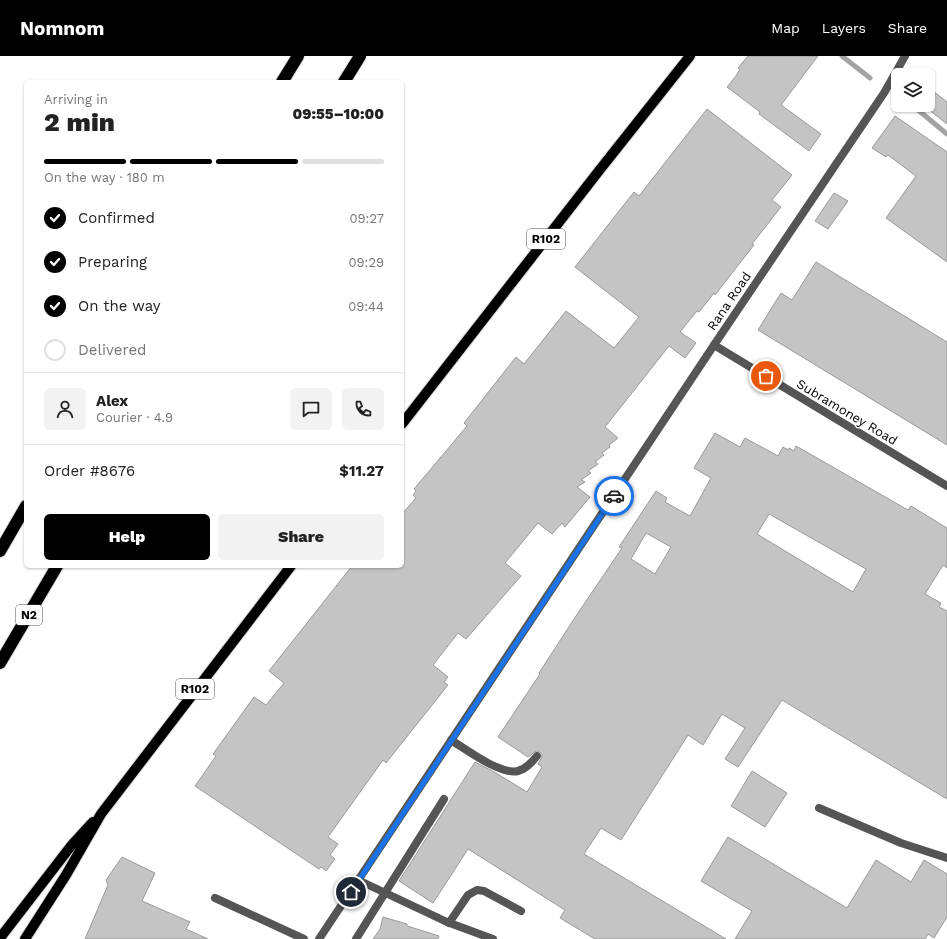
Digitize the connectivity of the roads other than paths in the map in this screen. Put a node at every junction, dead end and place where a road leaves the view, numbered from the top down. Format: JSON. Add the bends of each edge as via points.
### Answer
{"nodes":[{"id":1,"x":298,"y":56,"type":"edge"},
{"id":2,"x":360,"y":56,"type":"edge"},
{"id":3,"x":690,"y":56,"type":"edge"},
{"id":4,"x":905,"y":56,"type":"edge"},
{"id":5,"x":283,"y":80,"type":"edge"},
{"id":6,"x":345,"y":80,"type":"edge"},
{"id":7,"x":714,"y":345,"type":"junction"},
{"id":8,"x":404,"y":421,"type":"edge"},
{"id":9,"x":947,"y":486,"type":"edge"},
{"id":10,"x":24,"y":509,"type":"edge"},
{"id":11,"x":0,"y":551,"type":"edge"},
{"id":12,"x":57,"y":568,"type":"edge"},
{"id":13,"x":289,"y":568,"type":"edge"},
{"id":14,"x":0,"y":663,"type":"edge"},
{"id":15,"x":451,"y":740,"type":"junction"},
{"id":16,"x":537,"y":756,"type":"dead end"},
{"id":17,"x":444,"y":799,"type":"dead end"},
{"id":18,"x":819,"y":808,"type":"dead end"},
{"id":19,"x":101,"y":814,"type":"junction"},
{"id":20,"x":947,"y":858,"type":"edge"},
{"id":21,"x":358,"y":880,"type":"junction"},
{"id":22,"x":386,"y":893,"type":"junction"},
{"id":23,"x":215,"y":898,"type":"dead end"},
{"id":24,"x":521,"y":911,"type":"dead end"},
{"id":25,"x":449,"y":923,"type":"junction"},
{"id":26,"x":0,"y":938,"type":"edge"},
{"id":27,"x":25,"y":939,"type":"edge"},
{"id":28,"x":304,"y":939,"type":"edge"},
{"id":29,"x":319,"y":939,"type":"edge"},
{"id":30,"x":356,"y":939,"type":"edge"},
{"id":31,"x":493,"y":939,"type":"edge"}],
"edges":[{"from":1,"to":5,"type":"highway"},
{"from":2,"to":6,"type":"highway"},
{"from":3,"to":8,"type":"main road","number":"R102"},
{"from":4,"to":7,"type":"lane","name":"Rana Road","via":[[884,93]]},
{"from":7,"to":9,"type":"lane","name":"Subramoney Road"},
{"from":7,"to":15,"type":"lane","name":"Rana Road"},
{"from":10,"to":11,"type":"highway"},
{"from":12,"to":14,"type":"highway","number":"N2"},
{"from":13,"to":19,"type":"main road","number":"R102"},
{"from":15,"to":16,"type":"lane","via":[[497,768],[509,772],[524,769]]},
{"from":15,"to":21,"type":"lane","name":"Rana Road"},
{"from":17,"to":22,"type":"lane"},
{"from":18,"to":20,"type":"lane","via":[[900,843]]},
{"from":19,"to":26,"type":"main road","number":"R102","via":[[70,846]]},
{"from":19,"to":27,"type":"main road","number":"R102"},
{"from":21,"to":22,"type":"lane"},
{"from":21,"to":29,"type":"lane","name":"Rana Road"},
{"from":22,"to":25,"type":"lane"},
{"from":22,"to":30,"type":"lane"},
{"from":23,"to":28,"type":"lane"},
{"from":24,"to":25,"type":"lane","via":[[484,891],[477,890],[468,895]]},
{"from":25,"to":31,"type":"lane"}]}
